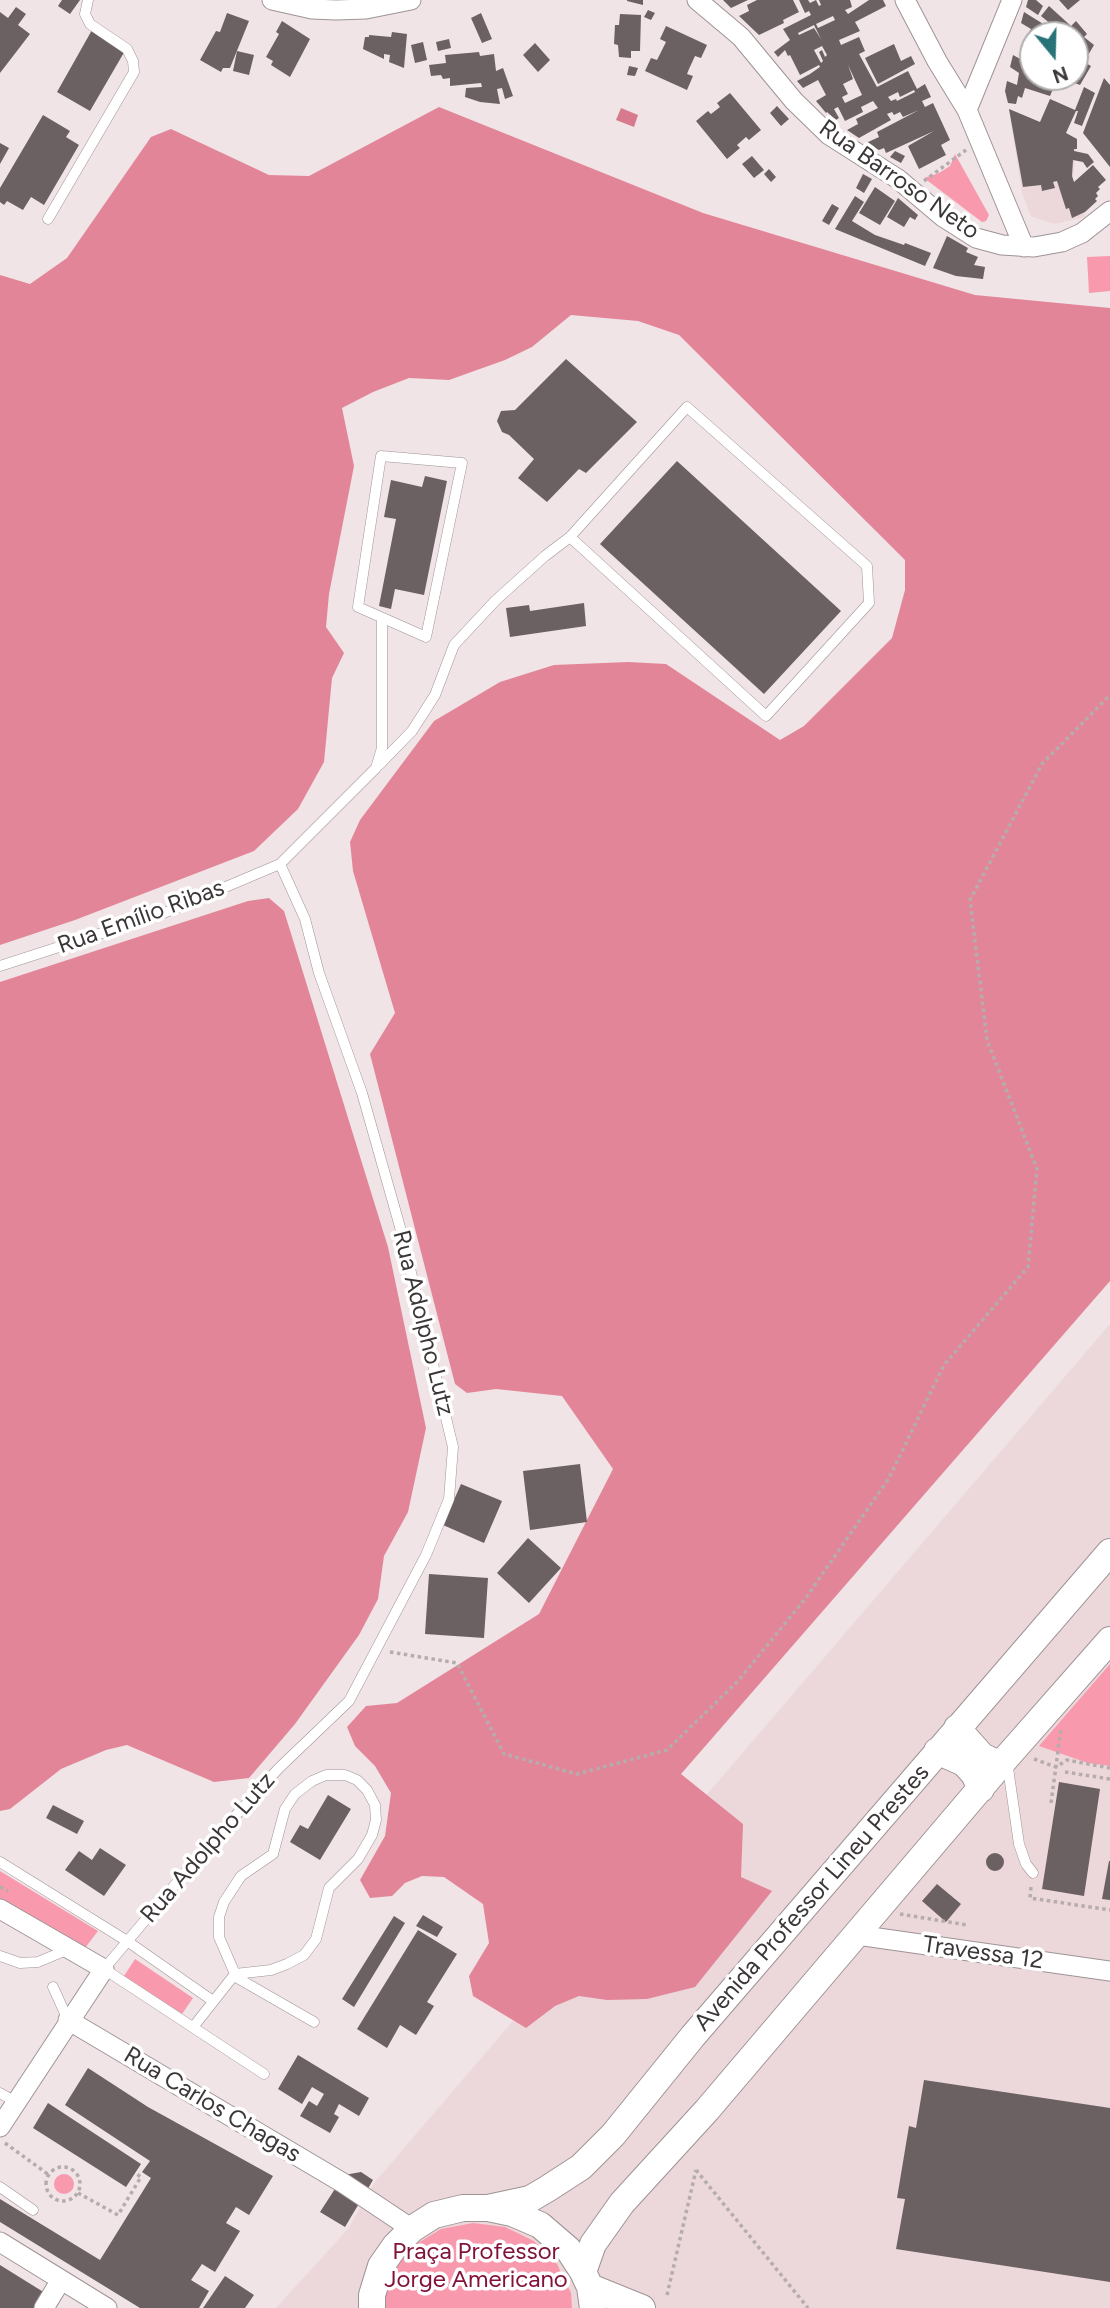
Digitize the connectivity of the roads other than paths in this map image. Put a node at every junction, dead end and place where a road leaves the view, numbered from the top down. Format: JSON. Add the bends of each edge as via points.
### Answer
{"nodes":[{"id":1,"x":88,"y":0,"type":"edge"},
{"id":2,"x":272,"y":0,"type":"edge"},
{"id":3,"x":411,"y":0,"type":"edge"},
{"id":4,"x":697,"y":0,"type":"edge"},
{"id":5,"x":905,"y":0,"type":"edge"},
{"id":6,"x":1012,"y":0,"type":"edge"},
{"id":7,"x":967,"y":110,"type":"junction"},
{"id":8,"x":1110,"y":211,"type":"edge"},
{"id":9,"x":48,"y":219,"type":"dead end"},
{"id":10,"x":1024,"y":247,"type":"junction"},
{"id":11,"x":570,"y":537,"type":"junction"},
{"id":12,"x":382,"y":618,"type":"junction"},
{"id":13,"x":376,"y":768,"type":"junction"},
{"id":14,"x":280,"y":864,"type":"junction"},
{"id":15,"x":0,"y":966,"type":"edge"},
{"id":16,"x":1110,"y":1552,"type":"edge"},
{"id":17,"x":1110,"y":1640,"type":"edge"},
{"id":18,"x":957,"y":1728,"type":"junction"},
{"id":19,"x":937,"y":1751,"type":"junction"},
{"id":20,"x":1003,"y":1761,"type":"junction"},
{"id":21,"x":981,"y":1789,"type":"junction"},
{"id":22,"x":0,"y":1862,"type":"edge"},
{"id":23,"x":1033,"y":1873,"type":"road end"},
{"id":24,"x":0,"y":1909,"type":"edge"},
{"id":25,"x":857,"y":1935,"type":"junction"},
{"id":26,"x":127,"y":1941,"type":"junction"},
{"id":27,"x":70,"y":1949,"type":"junction"},
{"id":28,"x":0,"y":1956,"type":"edge"},
{"id":29,"x":104,"y":1969,"type":"junction"},
{"id":30,"x":1110,"y":1971,"type":"edge"},
{"id":31,"x":234,"y":1975,"type":"junction"},
{"id":32,"x":53,"y":1987,"type":"dead end"},
{"id":33,"x":213,"y":2001,"type":"junction"},
{"id":34,"x":68,"y":2020,"type":"junction"},
{"id":35,"x":314,"y":2022,"type":"dead end"},
{"id":36,"x":194,"y":2026,"type":"junction"},
{"id":37,"x":264,"y":2074,"type":"dead end"},
{"id":38,"x":8,"y":2098,"type":"edge"},
{"id":39,"x":0,"y":2127,"type":"edge"},
{"id":40,"x":0,"y":2187,"type":"edge"},
{"id":41,"x":488,"y":2208,"type":"junction"},
{"id":42,"x":33,"y":2210,"type":"dead end"},
{"id":43,"x":412,"y":2229,"type":"junction"},
{"id":44,"x":0,"y":2242,"type":"edge"},
{"id":45,"x":61,"y":2280,"type":"junction"},
{"id":46,"x":589,"y":2289,"type":"edge"},
{"id":47,"x":44,"y":2308,"type":"edge"},
{"id":48,"x":107,"y":2308,"type":"edge"},
{"id":49,"x":372,"y":2308,"type":"edge"},
{"id":50,"x":642,"y":2308,"type":"edge"}],
"edges":[{"from":1,"to":9,"type":"lane","via":[[90,23],[127,49],[134,72]]},
{"from":2,"to":3,"type":"street","via":[[336,10]]},
{"from":4,"to":10,"type":"street","name":"Rua Barroso Neto","via":[[741,37],[829,135],[898,179],[976,239]]},
{"from":5,"to":7,"type":"street"},
{"from":6,"to":7,"type":"street"},
{"from":7,"to":10,"type":"street"},
{"from":8,"to":10,"type":"street","name":"Rua Barroso Neto","via":[[1062,242]]},
{"from":11,"to":11,"type":"lane","via":[[766,716],[869,603],[867,566],[687,407]]},
{"from":11,"to":13,"type":"lane","via":[[496,600],[454,645],[412,731]]},
{"from":12,"to":12,"type":"lane","via":[[426,637],[462,463],[381,456],[358,607]]},
{"from":12,"to":13,"type":"lane","via":[[382,748]]},
{"from":13,"to":14,"type":"lane"},
{"from":14,"to":15,"type":"lane","name":"Rua Emílio Ribas","via":[[164,913]]},
{"from":14,"to":26,"type":"lane","name":"Rua Adolpho Lutz","via":[[305,919],[400,1227],[453,1447],[449,1499],[426,1555],[349,1701],[278,1769]]},
{"from":16,"to":18,"type":"main road","name":"Avenida Professor Lineu Prestes"},
{"from":17,"to":20,"type":"main road"},
{"from":18,"to":19,"type":"main road","name":"Avenida Professor Lineu Prestes"},
{"from":18,"to":20,"type":"main road","via":[[982,1756]]},
{"from":19,"to":21,"type":"main road","via":[[964,1763]]},
{"from":19,"to":41,"type":"main road","name":"Avenida Professor Lineu Prestes","via":[[589,2160],[530,2199]]},
{"from":20,"to":21,"type":"main road"},
{"from":20,"to":23,"type":"lane","via":[[1019,1844]]},
{"from":21,"to":25,"type":"main road"},
{"from":22,"to":26,"type":"lane"},
{"from":24,"to":27,"type":"street"},
{"from":25,"to":30,"type":"street","name":"Travessa 12"},
{"from":25,"to":46,"type":"main road","via":[[622,2203],[593,2244]]},
{"from":26,"to":29,"type":"lane","name":"Rua Adolpho Lutz"},
{"from":26,"to":33,"type":"lane"},
{"from":27,"to":28,"type":"lane","via":[[38,1962],[20,1963]]},
{"from":27,"to":29,"type":"street"},
{"from":29,"to":34,"type":"street"},
{"from":29,"to":36,"type":"lane"},
{"from":31,"to":31,"type":"lane","via":[[219,1937],[224,1902],[241,1876],[273,1854],[285,1809],[295,1794],[326,1775],[357,1780],[375,1805],[376,1820],[358,1858],[330,1888],[316,1939],[304,1955],[287,1964]]},
{"from":31,"to":33,"type":"lane"},
{"from":31,"to":35,"type":"lane"},
{"from":32,"to":34,"type":"lane"},
{"from":33,"to":36,"type":"lane"},
{"from":34,"to":38,"type":"street"},
{"from":34,"to":43,"type":"street","name":"Rua Carlos Chagas"},
{"from":36,"to":37,"type":"lane"},
{"from":38,"to":39,"type":"street"},
{"from":40,"to":42,"type":"lane"},
{"from":41,"to":43,"type":"main road","via":[[463,2208],[434,2216]]},
{"from":41,"to":46,"type":"main road","via":[[540,2225],[568,2249]]},
{"from":43,"to":49,"type":"main road","via":[[381,2266]]},
{"from":44,"to":45,"type":"street"},
{"from":45,"to":47,"type":"street"},
{"from":45,"to":48,"type":"street"},
{"from":46,"to":50,"type":"main road"}]}
